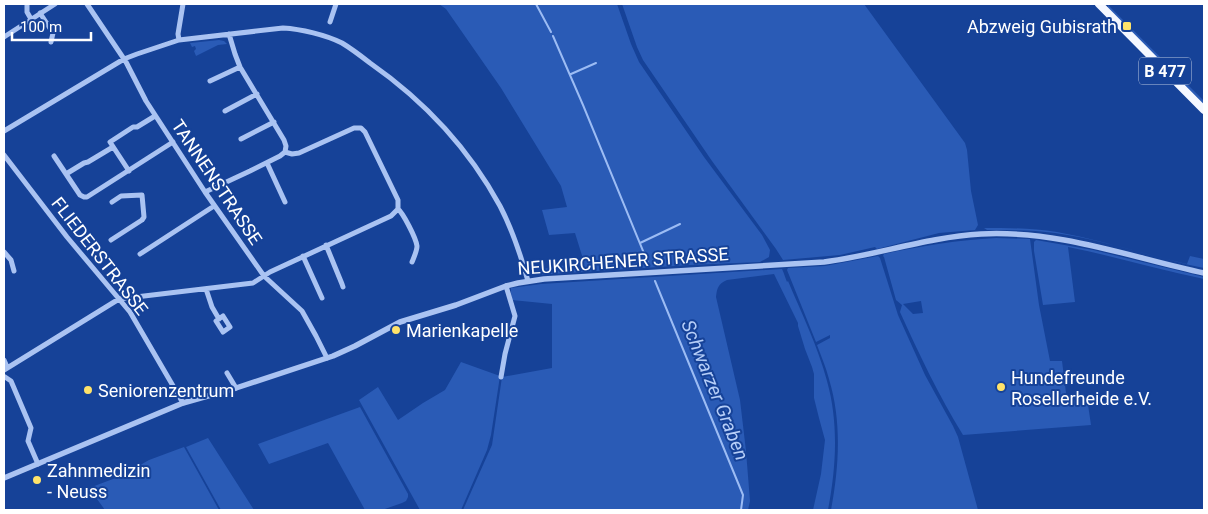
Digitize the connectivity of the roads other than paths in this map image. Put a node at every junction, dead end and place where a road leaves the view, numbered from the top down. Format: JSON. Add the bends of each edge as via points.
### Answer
{"nodes":[{"id":1,"x":27,"y":4,"type":"edge"},
{"id":2,"x":55,"y":4,"type":"edge"},
{"id":3,"x":88,"y":4,"type":"edge"},
{"id":4,"x":183,"y":4,"type":"edge"},
{"id":5,"x":336,"y":4,"type":"edge"},
{"id":6,"x":1098,"y":4,"type":"edge"},
{"id":7,"x":40,"y":13,"type":"junction"},
{"id":8,"x":31,"y":20,"type":"junction"},
{"id":9,"x":330,"y":22,"type":"dead end"},
{"id":10,"x":230,"y":34,"type":"junction"},
{"id":11,"x":4,"y":37,"type":"edge"},
{"id":12,"x":179,"y":40,"type":"junction"},
{"id":13,"x":51,"y":42,"type":"dead end"},
{"id":14,"x":124,"y":60,"type":"junction"},
{"id":15,"x":240,"y":67,"type":"junction"},
{"id":16,"x":210,"y":81,"type":"dead end"},
{"id":17,"x":257,"y":94,"type":"junction"},
{"id":18,"x":225,"y":110,"type":"dead end"},
{"id":19,"x":1204,"y":110,"type":"edge"},
{"id":20,"x":155,"y":116,"type":"junction"},
{"id":21,"x":274,"y":122,"type":"junction"},
{"id":22,"x":4,"y":131,"type":"edge"},
{"id":23,"x":241,"y":139,"type":"dead end"},
{"id":24,"x":173,"y":142,"type":"junction"},
{"id":25,"x":113,"y":147,"type":"junction"},
{"id":26,"x":285,"y":152,"type":"junction"},
{"id":27,"x":4,"y":156,"type":"edge"},
{"id":28,"x":54,"y":156,"type":"dead end"},
{"id":29,"x":266,"y":163,"type":"junction"},
{"id":30,"x":128,"y":171,"type":"junction"},
{"id":31,"x":66,"y":174,"type":"junction"},
{"id":32,"x":205,"y":192,"type":"junction"},
{"id":33,"x":112,"y":202,"type":"dead end"},
{"id":34,"x":285,"y":202,"type":"dead end"},
{"id":35,"x":214,"y":206,"type":"junction"},
{"id":36,"x":397,"y":211,"type":"junction"},
{"id":37,"x":111,"y":240,"type":"dead end"},
{"id":38,"x":326,"y":245,"type":"junction"},
{"id":39,"x":4,"y":252,"type":"edge"},
{"id":40,"x":140,"y":254,"type":"dead end"},
{"id":41,"x":303,"y":256,"type":"junction"},
{"id":42,"x":412,"y":262,"type":"dead end"},
{"id":43,"x":14,"y":271,"type":"dead end"},
{"id":44,"x":1204,"y":273,"type":"edge"},
{"id":45,"x":264,"y":276,"type":"junction"},
{"id":46,"x":528,"y":281,"type":"junction"},
{"id":47,"x":506,"y":286,"type":"junction"},
{"id":48,"x":343,"y":287,"type":"dead end"},
{"id":49,"x":206,"y":289,"type":"junction"},
{"id":50,"x":322,"y":298,"type":"dead end"},
{"id":51,"x":119,"y":300,"type":"junction"},
{"id":52,"x":219,"y":319,"type":"dead end"},
{"id":53,"x":327,"y":358,"type":"junction"},
{"id":54,"x":4,"y":360,"type":"edge"},
{"id":55,"x":6,"y":369,"type":"edge"},
{"id":56,"x":228,"y":373,"type":"dead end"},
{"id":57,"x":501,"y":377,"type":"dead end"},
{"id":58,"x":4,"y":380,"type":"edge"},
{"id":59,"x":236,"y":388,"type":"junction"},
{"id":60,"x":183,"y":403,"type":"junction"},
{"id":61,"x":38,"y":464,"type":"junction"},
{"id":62,"x":4,"y":478,"type":"edge"}],
"edges":[{"from":1,"to":8,"type":"street"},
{"from":2,"to":7,"type":"street"},
{"from":3,"to":14,"type":"street","name":"TANNENSTRASSE"},
{"from":4,"to":12,"type":"street"},
{"from":5,"to":9,"type":"street"},
{"from":6,"to":19,"type":"main road","number":"B 477"},
{"from":7,"to":8,"type":"street"},
{"from":7,"to":13,"type":"street","via":[[53,33]]},
{"from":8,"to":11,"type":"street"},
{"from":10,"to":12,"type":"street"},
{"from":10,"to":15,"type":"street"},
{"from":10,"to":46,"type":"street","via":[[283,28],[317,35],[342,44],[393,80],[452,136],[484,178],[506,220]]},
{"from":12,"to":14,"type":"street"},
{"from":14,"to":20,"type":"street","name":"TANNENSTRASSE"},
{"from":14,"to":22,"type":"street"},
{"from":15,"to":16,"type":"street"},
{"from":15,"to":17,"type":"street"},
{"from":17,"to":18,"type":"street"},
{"from":17,"to":21,"type":"street"},
{"from":20,"to":24,"type":"street","name":"TANNENSTRASSE"},
{"from":20,"to":25,"type":"street","via":[[110,142]]},
{"from":21,"to":23,"type":"street"},
{"from":21,"to":26,"type":"street","via":[[286,143]]},
{"from":24,"to":30,"type":"street"},
{"from":24,"to":32,"type":"street","name":"TANNENSTRASSE"},
{"from":25,"to":30,"type":"street"},
{"from":25,"to":31,"type":"street"},
{"from":26,"to":29,"type":"street"},
{"from":26,"to":36,"type":"street","via":[[299,153],[359,127],[364,130],[398,200]]},
{"from":27,"to":51,"type":"street","name":"FLIEDERSTRASSE"},
{"from":28,"to":31,"type":"street"},
{"from":29,"to":32,"type":"street"},
{"from":29,"to":34,"type":"street"},
{"from":30,"to":31,"type":"street","via":[[87,197],[80,195]]},
{"from":32,"to":35,"type":"street","name":"TANNENSTRASSE"},
{"from":33,"to":37,"type":"street","via":[[121,196],[142,195],[144,217]]},
{"from":35,"to":40,"type":"street"},
{"from":35,"to":45,"type":"street","name":"TANNENSTRASSE"},
{"from":36,"to":38,"type":"street"},
{"from":36,"to":42,"type":"street","via":[[401,211],[416,243]]},
{"from":38,"to":41,"type":"street"},
{"from":38,"to":48,"type":"street"},
{"from":39,"to":43,"type":"street"},
{"from":41,"to":45,"type":"street"},
{"from":41,"to":50,"type":"street"},
{"from":44,"to":46,"type":"street","name":"NEUKIRCHENER STRASSE","via":[[1072,241],[1006,234],[941,238],[831,261]]},
{"from":45,"to":49,"type":"street","via":[[251,284]]},
{"from":45,"to":53,"type":"street","name":"TANNENSTRASSE","via":[[302,311]]},
{"from":46,"to":47,"type":"street","name":"NEUKIRCHENER STRASSE"},
{"from":47,"to":53,"type":"street","name":"NEUKIRCHENER STRASSE","via":[[400,322]]},
{"from":47,"to":57,"type":"street","via":[[514,316]]},
{"from":49,"to":51,"type":"street"},
{"from":49,"to":52,"type":"street"},
{"from":51,"to":55,"type":"street"},
{"from":51,"to":60,"type":"street","name":"FLIEDERSTRASSE","via":[[130,312]]},
{"from":53,"to":59,"type":"street","name":"NEUKIRCHENER STRASSE"},
{"from":54,"to":55,"type":"street"},
{"from":55,"to":58,"type":"street"},
{"from":56,"to":59,"type":"street"},
{"from":58,"to":61,"type":"street","via":[[11,380],[32,428],[28,441]]},
{"from":59,"to":60,"type":"street","name":"NEUKIRCHENER STRASSE"},
{"from":60,"to":61,"type":"street","name":"NEUKIRCHENER STRASSE"},
{"from":61,"to":62,"type":"street","name":"NEUKIRCHENER STRASSE"}]}
